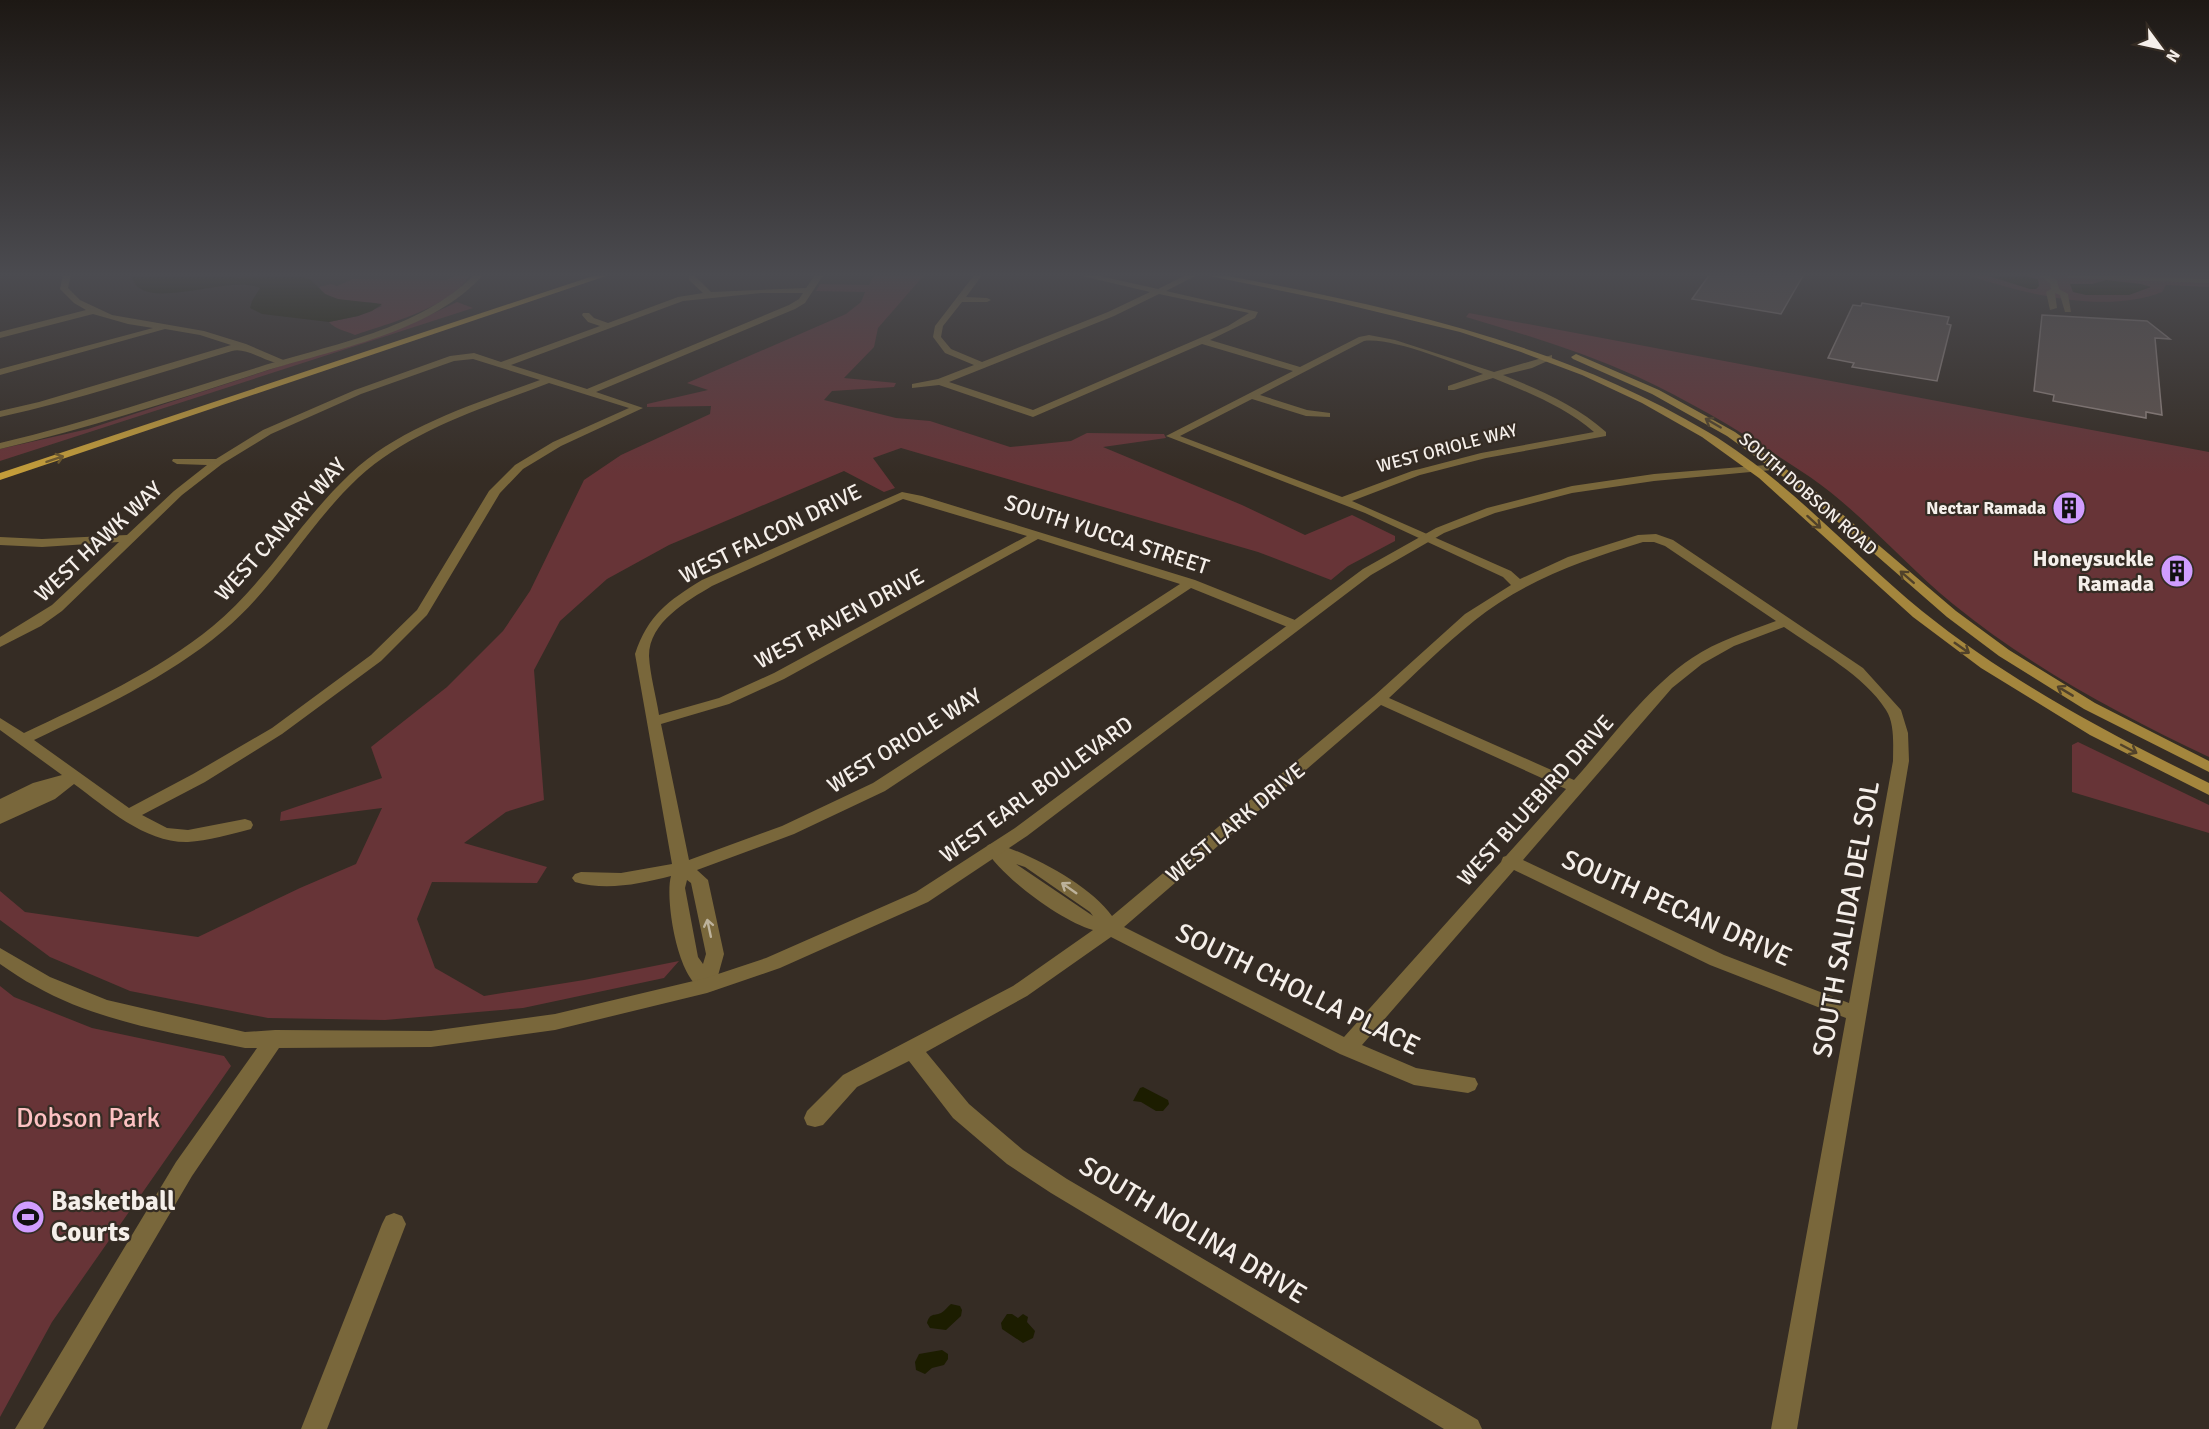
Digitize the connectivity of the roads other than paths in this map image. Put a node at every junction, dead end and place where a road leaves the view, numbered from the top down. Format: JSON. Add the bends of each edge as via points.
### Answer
{"nodes":[{"id":1,"x":114,"y":341,"type":"edge"},
{"id":2,"x":223,"y":341,"type":"edge"},
{"id":3,"x":346,"y":341,"type":"edge"},
{"id":4,"x":383,"y":341,"type":"edge"},
{"id":5,"x":410,"y":341,"type":"edge"},
{"id":6,"x":565,"y":341,"type":"edge"},
{"id":7,"x":712,"y":341,"type":"edge"},
{"id":8,"x":940,"y":341,"type":"edge"},
{"id":9,"x":1043,"y":341,"type":"edge"},
{"id":10,"x":1202,"y":341,"type":"joint"},
{"id":11,"x":1363,"y":341,"type":"edge"},
{"id":12,"x":1380,"y":341,"type":"edge"},
{"id":13,"x":1503,"y":341,"type":"edge"},
{"id":14,"x":238,"y":346,"type":"junction"},
{"id":15,"x":1558,"y":353,"type":"junction"},
{"id":16,"x":283,"y":362,"type":"junction"},
{"id":17,"x":501,"y":365,"type":"junction"},
{"id":18,"x":982,"y":365,"type":"junction"},
{"id":19,"x":1301,"y":370,"type":"junction"},
{"id":20,"x":0,"y":372,"type":"edge"},
{"id":21,"x":1493,"y":374,"type":"junction"},
{"id":22,"x":548,"y":380,"type":"junction"},
{"id":23,"x":940,"y":382,"type":"junction"},
{"id":24,"x":915,"y":386,"type":"dead end"},
{"id":25,"x":1452,"y":388,"type":"dead end"},
{"id":26,"x":587,"y":392,"type":"junction"},
{"id":27,"x":1251,"y":395,"type":"junction"},
{"id":28,"x":0,"y":414,"type":"edge"},
{"id":29,"x":1326,"y":415,"type":"dead end"},
{"id":30,"x":0,"y":446,"type":"edge"},
{"id":31,"x":177,"y":462,"type":"dead end"},
{"id":32,"x":218,"y":462,"type":"junction"},
{"id":33,"x":0,"y":466,"type":"edge"},
{"id":34,"x":1779,"y":467,"type":"junction"},
{"id":35,"x":1754,"y":469,"type":"junction"},
{"id":36,"x":0,"y":477,"type":"edge"},
{"id":37,"x":902,"y":495,"type":"joint"},
{"id":38,"x":1341,"y":501,"type":"junction"},
{"id":39,"x":1037,"y":535,"type":"junction"},
{"id":40,"x":130,"y":538,"type":"junction"},
{"id":41,"x":1656,"y":538,"type":"joint"},
{"id":42,"x":1421,"y":540,"type":"junction"},
{"id":43,"x":0,"y":541,"type":"edge"},
{"id":44,"x":1190,"y":584,"type":"junction"},
{"id":45,"x":1519,"y":585,"type":"junction"},
{"id":46,"x":1786,"y":622,"type":"junction"},
{"id":47,"x":1295,"y":625,"type":"junction"},
{"id":48,"x":0,"y":643,"type":"edge"},
{"id":49,"x":1379,"y":699,"type":"junction"},
{"id":50,"x":653,"y":722,"type":"junction"},
{"id":51,"x":0,"y":723,"type":"edge"},
{"id":52,"x":21,"y":740,"type":"junction"},
{"id":53,"x":2209,"y":767,"type":"edge"},
{"id":54,"x":75,"y":776,"type":"junction"},
{"id":55,"x":1577,"y":787,"type":"junction"},
{"id":56,"x":2209,"y":790,"type":"edge"},
{"id":57,"x":0,"y":806,"type":"edge"},
{"id":58,"x":128,"y":815,"type":"junction"},
{"id":59,"x":0,"y":818,"type":"edge"},
{"id":60,"x":245,"y":825,"type":"dead end"},
{"id":61,"x":994,"y":849,"type":"junction"},
{"id":62,"x":1509,"y":861,"type":"junction"},
{"id":63,"x":682,"y":868,"type":"junction"},
{"id":64,"x":581,"y":878,"type":"dead end"},
{"id":65,"x":1110,"y":928,"type":"junction"},
{"id":66,"x":0,"y":955,"type":"edge"},
{"id":67,"x":707,"y":985,"type":"junction"},
{"id":68,"x":1857,"y":1014,"type":"junction"},
{"id":69,"x":275,"y":1038,"type":"junction"},
{"id":70,"x":1347,"y":1048,"type":"junction"},
{"id":71,"x":912,"y":1050,"type":"junction"},
{"id":72,"x":1468,"y":1084,"type":"dead end"},
{"id":73,"x":815,"y":1118,"type":"dead end"},
{"id":74,"x":394,"y":1224,"type":"dead end"},
{"id":75,"x":28,"y":1429,"type":"edge"},
{"id":76,"x":314,"y":1429,"type":"edge"},
{"id":77,"x":1469,"y":1429,"type":"edge"},
{"id":78,"x":1784,"y":1429,"type":"edge"}],
"edges":[{"from":1,"to":20,"type":"street"},
{"from":2,"to":14,"type":"street"},
{"from":3,"to":16,"type":"street"},
{"from":4,"to":33,"type":"main road"},
{"from":36,"to":5,"type":"main road","one_way":true},
{"from":6,"to":17,"type":"street"},
{"from":7,"to":26,"type":"street"},
{"from":8,"to":18,"type":"street","via":[[948,351]]},
{"from":9,"to":18,"type":"street"},
{"from":10,"to":19,"type":"street"},
{"from":10,"to":23,"type":"street","via":[[1033,414]]},
{"from":11,"to":19,"type":"street"},
{"from":12,"to":21,"type":"street"},
{"from":13,"to":15,"type":"main road","name":"SOUTH DOBSON ROAD"},
{"from":14,"to":16,"type":"street"},
{"from":14,"to":28,"type":"street"},
{"from":15,"to":21,"type":"street","via":[[1506,374]]},
{"from":34,"to":15,"type":"main road","name":"SOUTH DOBSON ROAD","one_way":true,"via":[[1739,438],[1672,400]]},
{"from":15,"to":35,"type":"main road","name":"SOUTH DOBSON ROAD","via":[[1708,436]]},
{"from":16,"to":30,"type":"street","via":[[94,422]]},
{"from":17,"to":22,"type":"street"},
{"from":17,"to":32,"type":"street","name":"WEST HAWK WAY","via":[[464,356],[421,369],[317,408]]},
{"from":18,"to":23,"type":"street"},
{"from":19,"to":27,"type":"street"},
{"from":21,"to":25,"type":"street"},
{"from":21,"to":38,"type":"street","name":"WEST ORIOLE WAY","via":[[1564,408],[1602,434],[1485,455],[1416,473]]},
{"from":22,"to":26,"type":"street"},
{"from":22,"to":52,"type":"street","name":"WEST CANARY WAY","via":[[416,434],[373,461],[341,489],[223,625],[151,674]]},
{"from":23,"to":24,"type":"street"},
{"from":26,"to":58,"type":"street","via":[[638,408],[557,444],[519,467],[495,491],[422,612],[376,658],[268,737]]},
{"from":27,"to":29,"type":"street"},
{"from":27,"to":38,"type":"street","via":[[1171,436]]},
{"from":31,"to":32,"type":"street","name":"WEST HAWK WAY"},
{"from":32,"to":40,"type":"street","name":"WEST HAWK WAY"},
{"from":34,"to":35,"type":"street","name":"WEST EARL BOULEVARD"},
{"from":53,"to":34,"type":"main road","name":"SOUTH DOBSON ROAD","one_way":true,"via":[[2073,695],[1978,635]]},
{"from":35,"to":42,"type":"street","name":"WEST EARL BOULEVARD","via":[[1653,476],[1561,492],[1486,512]]},
{"from":35,"to":56,"type":"main road","name":"SOUTH DOBSON ROAD","one_way":true,"via":[[1957,644],[2052,707]]},
{"from":37,"to":39,"type":"street","name":"SOUTH YUCCA STREET"},
{"from":37,"to":50,"type":"street","name":"WEST FALCON DRIVE","via":[[707,583],[660,616],[642,654]]},
{"from":38,"to":42,"type":"street","via":[[1358,516]]},
{"from":39,"to":44,"type":"street","name":"SOUTH YUCCA STREET"},
{"from":39,"to":50,"type":"street","name":"WEST RAVEN DRIVE","via":[[779,676],[724,701]]},
{"from":40,"to":43,"type":"street"},
{"from":40,"to":48,"type":"street","name":"WEST HAWK WAY","via":[[57,608]]},
{"from":41,"to":45,"type":"street","name":"WEST LARK DRIVE","via":[[1642,538],[1572,560]]},
{"from":41,"to":46,"type":"street","name":"SOUTH SALIDA DEL SOL"},
{"from":42,"to":45,"type":"street","via":[[1497,579]]},
{"from":42,"to":47,"type":"street","name":"WEST EARL BOULEVARD","via":[[1367,572]]},
{"from":44,"to":47,"type":"street","name":"SOUTH YUCCA STREET"},
{"from":44,"to":63,"type":"street","name":"WEST ORIOLE WAY","via":[[879,787],[788,831]]},
{"from":45,"to":49,"type":"street","name":"WEST LARK DRIVE","via":[[1470,617]]},
{"from":46,"to":55,"type":"street","name":"WEST BLUEBIRD DRIVE","via":[[1729,643],[1697,661],[1667,685]]},
{"from":46,"to":68,"type":"street","name":"SOUTH SALIDA DEL SOL","via":[[1858,671],[1894,710],[1900,733],[1901,761]]},
{"from":47,"to":61,"type":"street","name":"WEST EARL BOULEVARD"},
{"from":49,"to":55,"type":"street"},
{"from":49,"to":65,"type":"street","name":"WEST LARK DRIVE"},
{"from":50,"to":63,"type":"street"},
{"from":51,"to":52,"type":"street"},
{"from":52,"to":54,"type":"street"},
{"from":54,"to":57,"type":"street","via":[[39,787]]},
{"from":54,"to":58,"type":"street"},
{"from":54,"to":59,"type":"street","via":[[49,795]]},
{"from":55,"to":62,"type":"street","name":"WEST BLUEBIRD DRIVE"},
{"from":58,"to":60,"type":"street","via":[[165,833],[188,836]]},
{"from":61,"to":65,"type":"street","name":"SOUTH CHOLLA PLACE","via":[[1012,871],[1082,920]]},
{"from":61,"to":67,"type":"street","name":"WEST EARL BOULEVARD","via":[[922,897],[773,963]]},
{"from":62,"to":68,"type":"street","name":"SOUTH PECAN DRIVE","via":[[1717,960]]},
{"from":62,"to":70,"type":"street","name":"WEST BLUEBIRD DRIVE"},
{"from":63,"to":64,"type":"street","name":"WEST ORIOLE WAY","via":[[624,880]]},
{"from":63,"to":67,"type":"street","via":[[676,888],[689,959]]},
{"from":67,"to":63,"type":"street","one_way":true,"via":[[715,954],[699,880]]},
{"from":65,"to":70,"type":"street","name":"SOUTH CHOLLA PLACE"},
{"from":65,"to":71,"type":"street","name":"WEST LARK DRIVE","via":[[1020,991]]},
{"from":66,"to":69,"type":"street","name":"WEST EARL BOULEVARD","via":[[43,982],[104,1007],[245,1040]]},
{"from":67,"to":69,"type":"street","name":"WEST EARL BOULEVARD","via":[[555,1022],[431,1039]]},
{"from":68,"to":78,"type":"street","name":"SOUTH SALIDA DEL SOL"},
{"from":69,"to":75,"type":"street","via":[[177,1179]]},
{"from":70,"to":72,"type":"street","name":"SOUTH CHOLLA PLACE","via":[[1414,1076]]},
{"from":71,"to":73,"type":"street","name":"WEST LARK DRIVE","via":[[850,1081]]},
{"from":71,"to":77,"type":"street","name":"SOUTH NOLINA DRIVE","via":[[961,1111],[1015,1157]]},
{"from":74,"to":76,"type":"street"}]}
